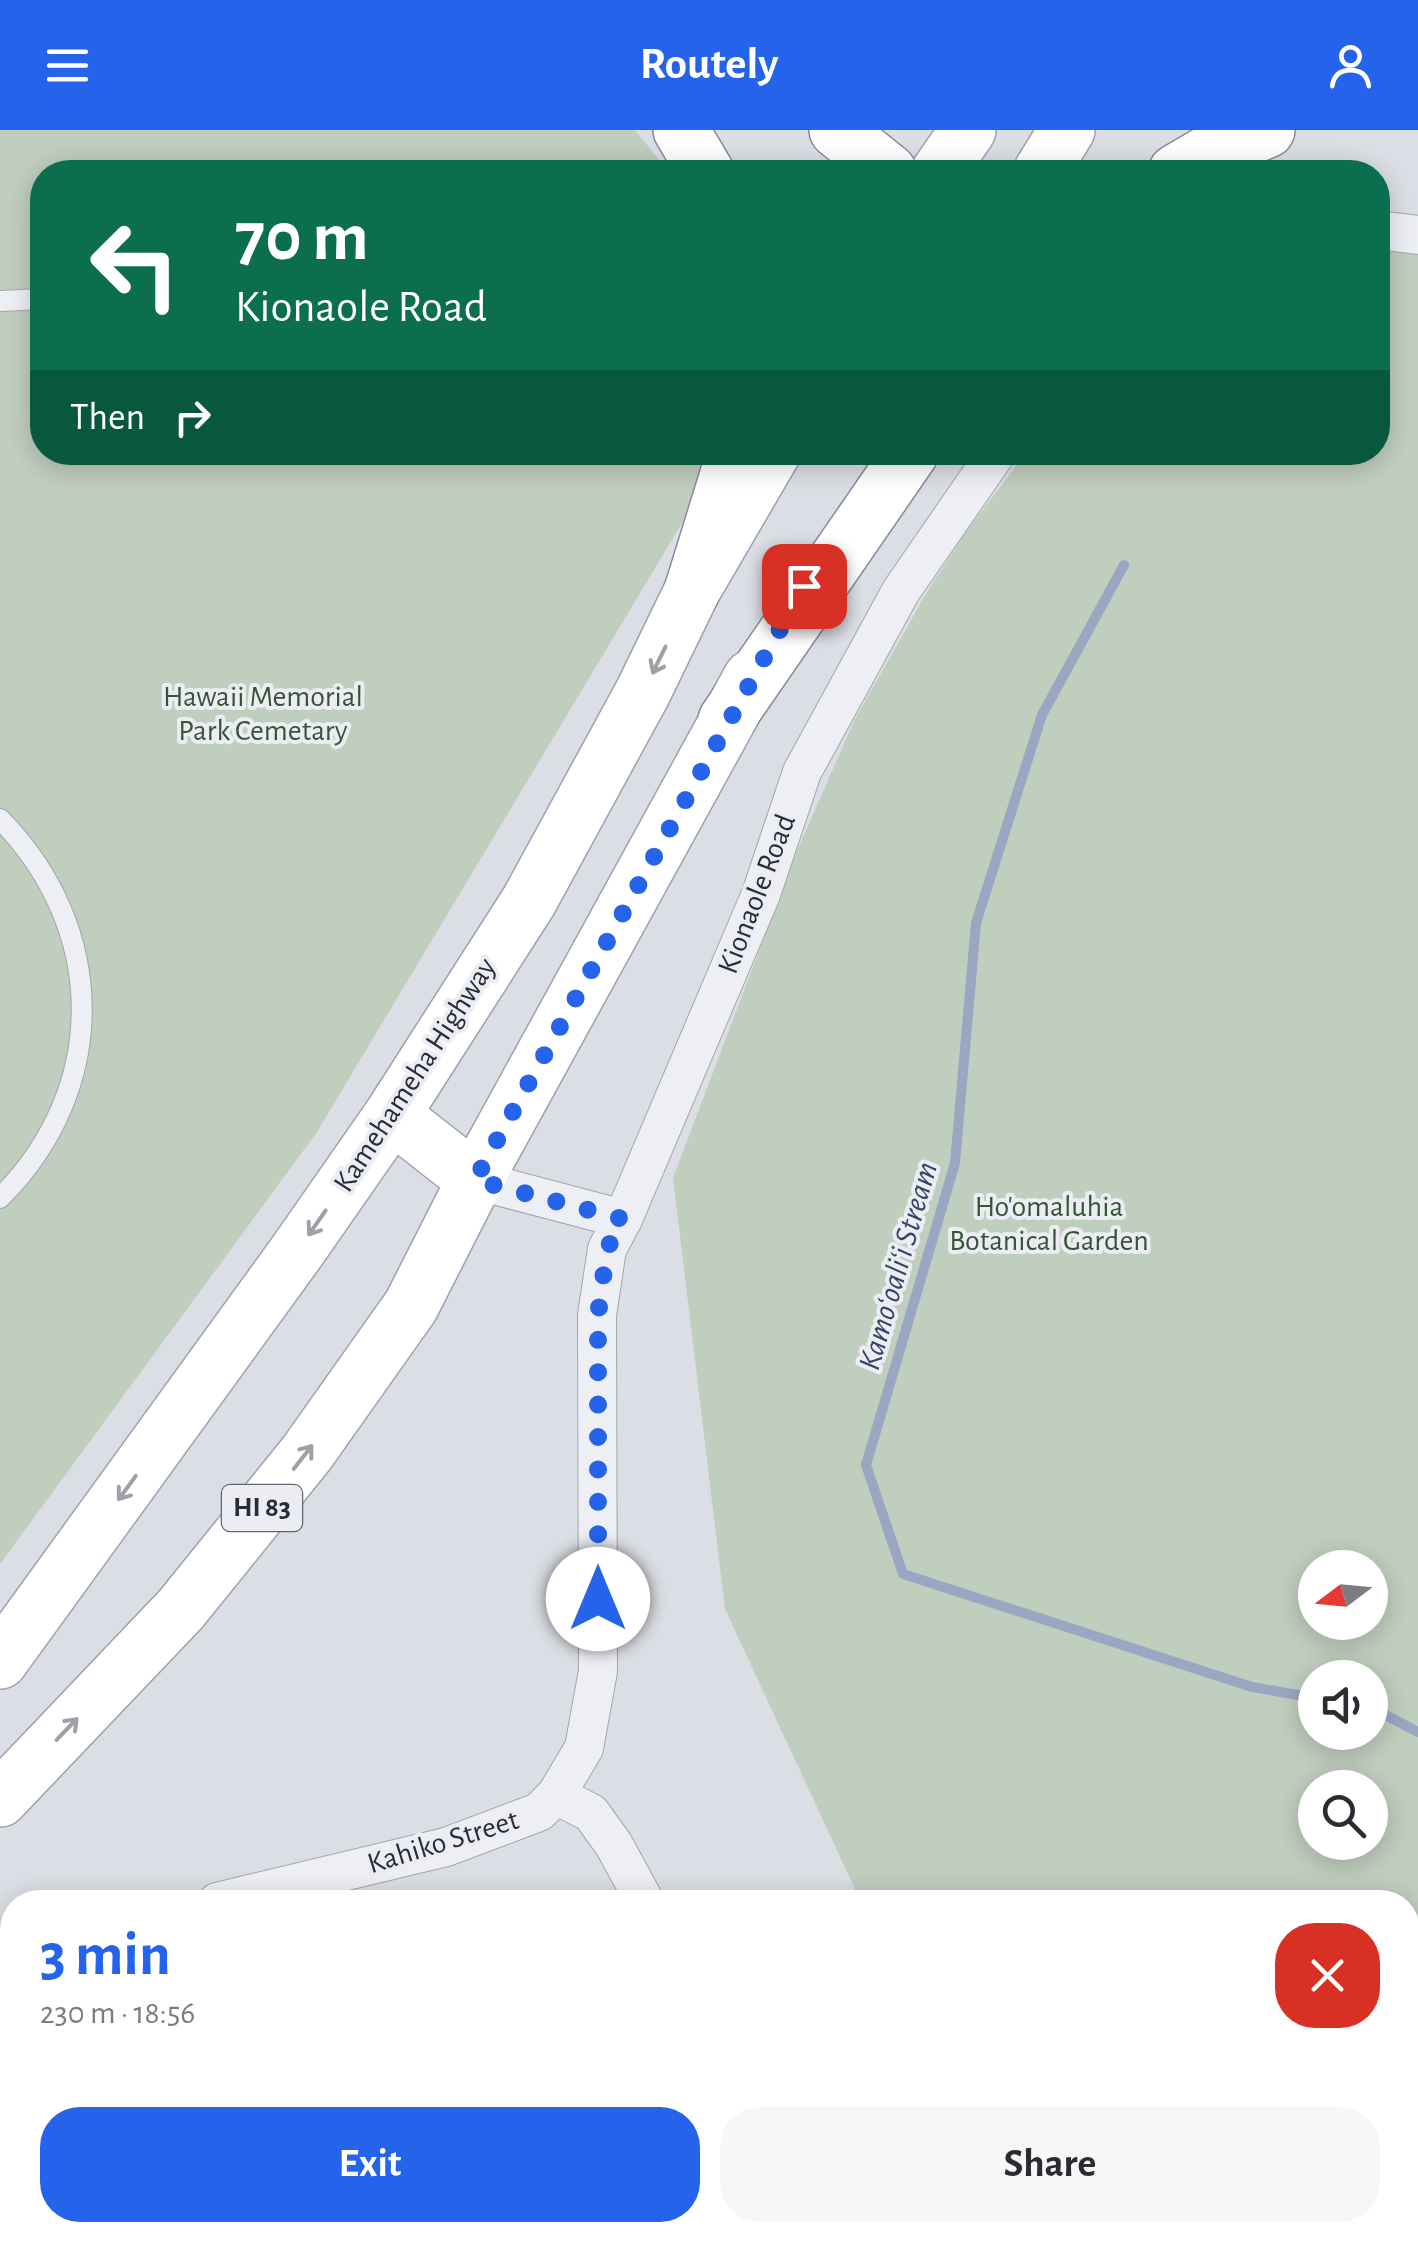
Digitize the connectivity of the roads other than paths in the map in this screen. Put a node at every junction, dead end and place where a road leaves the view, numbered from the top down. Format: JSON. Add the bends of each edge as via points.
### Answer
{"nodes":[{"id":1,"x":682,"y":130,"type":"edge"},
{"id":2,"x":838,"y":130,"type":"edge"},
{"id":3,"x":968,"y":130,"type":"edge"},
{"id":4,"x":1067,"y":130,"type":"edge"},
{"id":5,"x":1268,"y":130,"type":"edge"},
{"id":6,"x":699,"y":160,"type":"edge"},
{"id":7,"x":875,"y":160,"type":"edge"},
{"id":8,"x":947,"y":160,"type":"edge"},
{"id":9,"x":1048,"y":160,"type":"edge"},
{"id":10,"x":1196,"y":160,"type":"edge"},
{"id":11,"x":1390,"y":232,"type":"edge"},
{"id":12,"x":1418,"y":235,"type":"edge"},
{"id":13,"x":30,"y":300,"type":"edge"},
{"id":14,"x":0,"y":301,"type":"edge"},
{"id":15,"x":731,"y":465,"type":"edge"},
{"id":16,"x":765,"y":465,"type":"edge"},
{"id":17,"x":873,"y":465,"type":"edge"},
{"id":18,"x":902,"y":465,"type":"edge"},
{"id":19,"x":988,"y":465,"type":"edge"},
{"id":20,"x":692,"y":591,"type":"junction"},
{"id":21,"x":726,"y":720,"type":"junction"},
{"id":22,"x":0,"y":819,"type":"edge"},
{"id":23,"x":392,"y":1115,"type":"junction"},
{"id":24,"x":475,"y":1180,"type":"junction"},
{"id":25,"x":0,"y":1198,"type":"edge"},
{"id":26,"x":623,"y":1219,"type":"junction"},
{"id":27,"x":0,"y":1661,"type":"edge"},
{"id":28,"x":556,"y":1795,"type":"junction"},
{"id":29,"x":0,"y":1799,"type":"edge"},
{"id":30,"x":267,"y":1890,"type":"edge"},
{"id":31,"x":638,"y":1890,"type":"edge"}],
"edges":[{"from":1,"to":6,"type":"main road"},
{"from":2,"to":7,"type":"main road"},
{"from":3,"to":8,"type":"main road"},
{"from":4,"to":9,"type":"main road"},
{"from":5,"to":10,"type":"main road"},
{"from":11,"to":12,"type":"street"},
{"from":13,"to":14,"type":"lane"},
{"from":15,"to":20,"type":"main road"},
{"from":16,"to":20,"type":"main road","name":"Kamehameha Highway"},
{"from":17,"to":21,"type":"main road","number":"HI 83"},
{"from":18,"to":21,"type":"main road"},
{"from":19,"to":26,"type":"street","name":"Kionaole Road","via":[[901,591],[802,772],[760,894]]},
{"from":20,"to":23,"type":"main road","name":"Kamehameha Highway","one_way":true,"via":[[529,901]]},
{"from":21,"to":24,"type":"main road","number":"HI 83"},
{"from":22,"to":25,"type":"lane","via":[[60,903],[80,974],[82,1011],[80,1048],[58,1119]]},
{"from":23,"to":24,"type":"main road"},
{"from":23,"to":27,"type":"main road","name":"Kamehameha Highway","one_way":true},
{"from":24,"to":26,"type":"street"},
{"from":29,"to":24,"type":"main road","number":"HI 83","one_way":true,"via":[[181,1608],[306,1453],[411,1306]]},
{"from":26,"to":28,"type":"street","name":"Kahiko Street","via":[[607,1249],[598,1315],[598,1671],[584,1748]]},
{"from":28,"to":30,"type":"street","name":"Kahiko Street","via":[[539,1812],[446,1847]]},
{"from":28,"to":31,"type":"street","via":[[591,1813]]}]}
